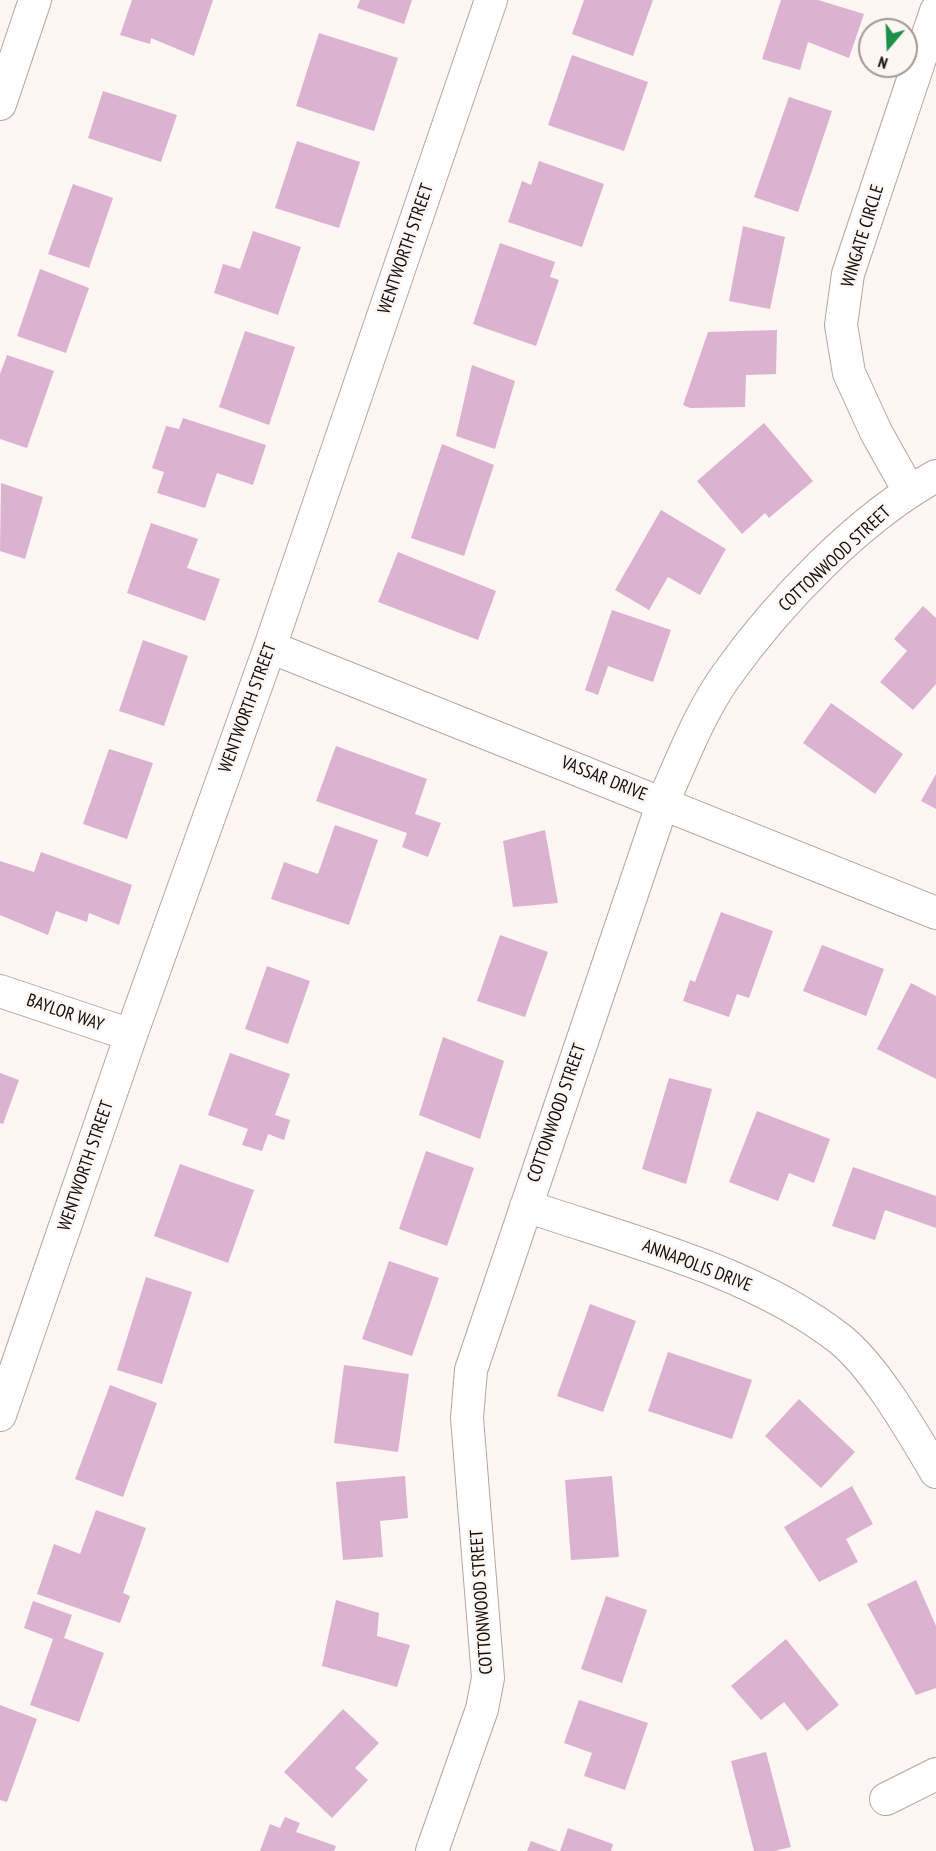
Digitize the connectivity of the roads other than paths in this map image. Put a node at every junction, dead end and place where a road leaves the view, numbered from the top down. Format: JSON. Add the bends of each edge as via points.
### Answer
{"nodes":[{"id":1,"x":35,"y":0,"type":"edge"},
{"id":2,"x":491,"y":0,"type":"edge"},
{"id":3,"x":936,"y":11,"type":"edge"},
{"id":4,"x":0,"y":104,"type":"edge"},
{"id":5,"x":936,"y":476,"type":"edge"},
{"id":6,"x":909,"y":491,"type":"junction"},
{"id":7,"x":270,"y":646,"type":"junction"},
{"id":8,"x":663,"y":802,"type":"junction"},
{"id":9,"x":936,"y":913,"type":"edge"},
{"id":10,"x":0,"y":991,"type":"edge"},
{"id":11,"x":131,"y":1035,"type":"junction"},
{"id":12,"x":526,"y":1206,"type":"junction"},
{"id":13,"x":0,"y":1414,"type":"edge"},
{"id":14,"x":936,"y":1472,"type":"edge"},
{"id":15,"x":936,"y":1774,"type":"edge"},
{"id":16,"x":886,"y":1799,"type":"dead end"},
{"id":17,"x":432,"y":1851,"type":"edge"}],
"edges":[{"from":1,"to":4,"type":"street"},
{"from":2,"to":7,"type":"street","name":"WENTWORTH STREET"},
{"from":3,"to":6,"type":"street","name":"WINGATE CIRCLE","via":[[848,274],[841,325],[849,373]]},
{"from":5,"to":6,"type":"street","name":"COTTONWOOD STREET"},
{"from":6,"to":8,"type":"street","name":"COTTONWOOD STREET","via":[[836,552],[780,608],[732,668],[692,737]]},
{"from":7,"to":8,"type":"street","name":"VASSAR DRIVE"},
{"from":7,"to":11,"type":"street","name":"WENTWORTH STREET"},
{"from":8,"to":9,"type":"street","name":"VASSAR DRIVE"},
{"from":8,"to":12,"type":"street","name":"COTTONWOOD STREET"},
{"from":10,"to":11,"type":"street","name":"BAYLOR WAY"},
{"from":11,"to":13,"type":"street","name":"WENTWORTH STREET"},
{"from":12,"to":14,"type":"street","name":"ANNAPOLIS DRIVE","via":[[737,1278],[791,1307],[841,1340],[873,1376],[905,1419]]},
{"from":12,"to":17,"type":"street","name":"COTTONWOOD STREET","via":[[471,1370],[467,1418],[488,1678],[482,1709]]},
{"from":15,"to":16,"type":"street"}]}
